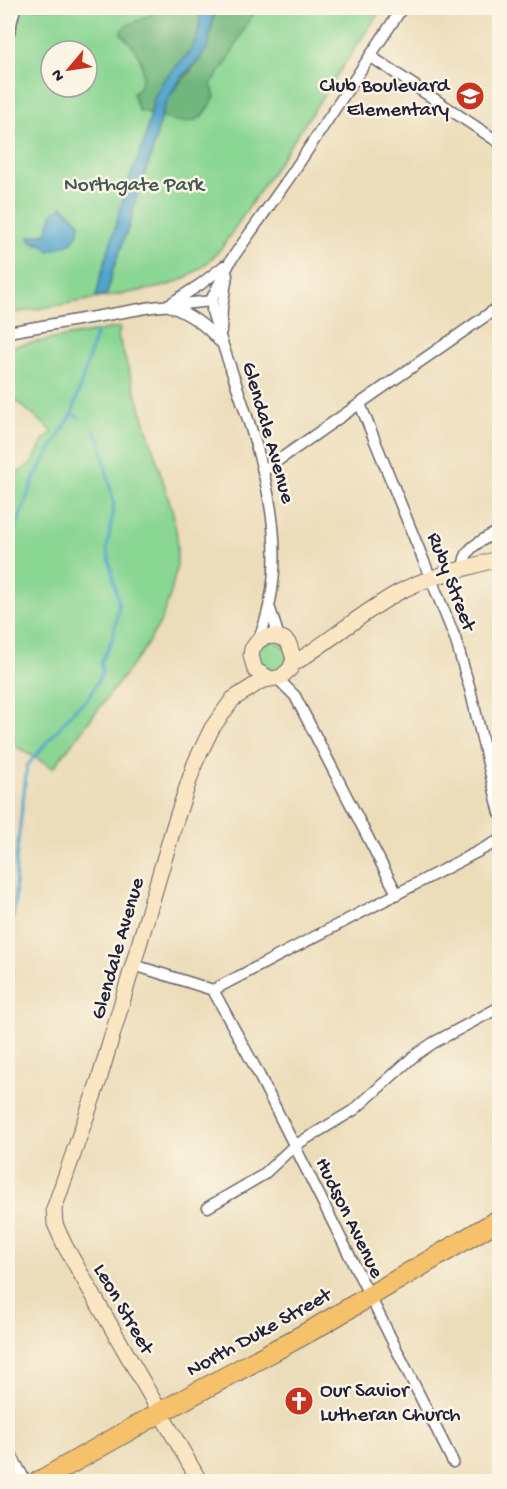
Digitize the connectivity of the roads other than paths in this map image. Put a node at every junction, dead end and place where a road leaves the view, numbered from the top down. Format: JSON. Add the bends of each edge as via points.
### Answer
{"nodes":[{"id":1,"x":15,"y":8,"type":"edge"},
{"id":2,"x":402,"y":8,"type":"edge"},
{"id":3,"x":8,"y":36,"type":"edge"},
{"id":4,"x":370,"y":56,"type":"junction"},
{"id":5,"x":500,"y":143,"type":"edge"},
{"id":6,"x":231,"y":260,"type":"junction"},
{"id":7,"x":212,"y":300,"type":"junction"},
{"id":8,"x":168,"y":305,"type":"junction"},
{"id":9,"x":500,"y":306,"type":"edge"},
{"id":10,"x":8,"y":332,"type":"edge"},
{"id":11,"x":222,"y":344,"type":"junction"},
{"id":12,"x":360,"y":404,"type":"junction"},
{"id":13,"x":263,"y":471,"type":"junction"},
{"id":14,"x":500,"y":530,"type":"edge"},
{"id":15,"x":500,"y":558,"type":"edge"},
{"id":16,"x":464,"y":568,"type":"junction"},
{"id":17,"x":432,"y":578,"type":"junction"},
{"id":18,"x":270,"y":605,"type":"junction"},
{"id":19,"x":283,"y":639,"type":"junction"},
{"id":20,"x":258,"y":640,"type":"junction"},
{"id":21,"x":324,"y":642,"type":"junction"},
{"id":22,"x":252,"y":663,"type":"junction"},
{"id":23,"x":291,"y":667,"type":"junction"},
{"id":24,"x":273,"y":678,"type":"junction"},
{"id":25,"x":295,"y":696,"type":"junction"},
{"id":26,"x":233,"y":699,"type":"junction"},
{"id":27,"x":500,"y":813,"type":"edge"},
{"id":28,"x":500,"y":840,"type":"edge"},
{"id":29,"x":397,"y":894,"type":"junction"},
{"id":30,"x":134,"y":965,"type":"junction"},
{"id":31,"x":213,"y":990,"type":"junction"},
{"id":32,"x":500,"y":1007,"type":"edge"},
{"id":33,"x":294,"y":1146,"type":"junction"},
{"id":34,"x":208,"y":1207,"type":"dead end"},
{"id":35,"x":54,"y":1216,"type":"joint"},
{"id":36,"x":500,"y":1220,"type":"edge"},
{"id":37,"x":369,"y":1297,"type":"junction"},
{"id":38,"x":161,"y":1412,"type":"junction"},
{"id":39,"x":8,"y":1449,"type":"edge"},
{"id":40,"x":453,"y":1462,"type":"dead end"},
{"id":41,"x":26,"y":1482,"type":"edge"},
{"id":42,"x":38,"y":1482,"type":"edge"},
{"id":43,"x":200,"y":1482,"type":"edge"}],
"edges":[{"from":1,"to":3,"type":"street"},
{"from":2,"to":4,"type":"street","name":"Glendale Avenue"},
{"from":4,"to":5,"type":"street"},
{"from":4,"to":6,"type":"street","name":"Glendale Avenue"},
{"from":6,"to":7,"type":"street","name":"Glendale Avenue"},
{"from":6,"to":8,"type":"street","name":"Glendale Avenue"},
{"from":6,"to":11,"type":"street","name":"Glendale Avenue","via":[[222,308]]},
{"from":7,"to":8,"type":"street"},
{"from":7,"to":11,"type":"street","name":"Glendale Avenue"},
{"from":8,"to":10,"type":"street"},
{"from":8,"to":11,"type":"street","via":[[200,321]]},
{"from":9,"to":12,"type":"street"},
{"from":11,"to":13,"type":"street","name":"Glendale Avenue"},
{"from":12,"to":13,"type":"street"},
{"from":12,"to":17,"type":"street","name":"Ruby Street"},
{"from":13,"to":18,"type":"street","name":"Glendale Avenue","via":[[274,534]]},
{"from":14,"to":16,"type":"street","via":[[467,552]]},
{"from":15,"to":16,"type":"street"},
{"from":16,"to":17,"type":"street"},
{"from":17,"to":21,"type":"street","via":[[399,592]]},
{"from":17,"to":27,"type":"street","name":"Ruby Street","via":[[470,689]]},
{"from":18,"to":19,"type":"street","name":"Glendale Avenue","via":[[274,625]]},
{"from":18,"to":20,"type":"street","name":"Glendale Avenue"},
{"from":19,"to":20,"type":"street","via":[[270,636]]},
{"from":19,"to":21,"type":"street","via":[[297,644]]},
{"from":19,"to":23,"type":"street","via":[[294,653]]},
{"from":20,"to":22,"type":"street","via":[[252,649]]},
{"from":21,"to":23,"type":"street"},
{"from":22,"to":24,"type":"street","via":[[259,674]]},
{"from":22,"to":26,"type":"street","name":"Glendale Avenue"},
{"from":23,"to":24,"type":"street","via":[[286,674]]},
{"from":23,"to":25,"type":"street"},
{"from":24,"to":25,"type":"street"},
{"from":24,"to":26,"type":"street","name":"Glendale Avenue"},
{"from":25,"to":29,"type":"street"},
{"from":26,"to":30,"type":"street","name":"Glendale Avenue","via":[[212,728],[195,763]]},
{"from":28,"to":29,"type":"street"},
{"from":29,"to":31,"type":"street"},
{"from":30,"to":31,"type":"street"},
{"from":30,"to":35,"type":"street","name":"Glendale Avenue","via":[[99,1080],[55,1202]]},
{"from":31,"to":33,"type":"street","name":"Hudson Avenue"},
{"from":32,"to":33,"type":"street","via":[[433,1043],[354,1110]]},
{"from":33,"to":34,"type":"street","via":[[263,1175]]},
{"from":33,"to":37,"type":"street","name":"Hudson Avenue"},
{"from":35,"to":38,"type":"street","name":"Leon Street","via":[[65,1245]]},
{"from":36,"to":37,"type":"highway","name":"North Duke Street"},
{"from":37,"to":38,"type":"highway","name":"North Duke Street"},
{"from":37,"to":40,"type":"street","name":"Hudson Avenue"},
{"from":38,"to":42,"type":"highway","name":"North Duke Street"},
{"from":38,"to":43,"type":"street","name":"Leon Street"},
{"from":39,"to":41,"type":"street"}]}
